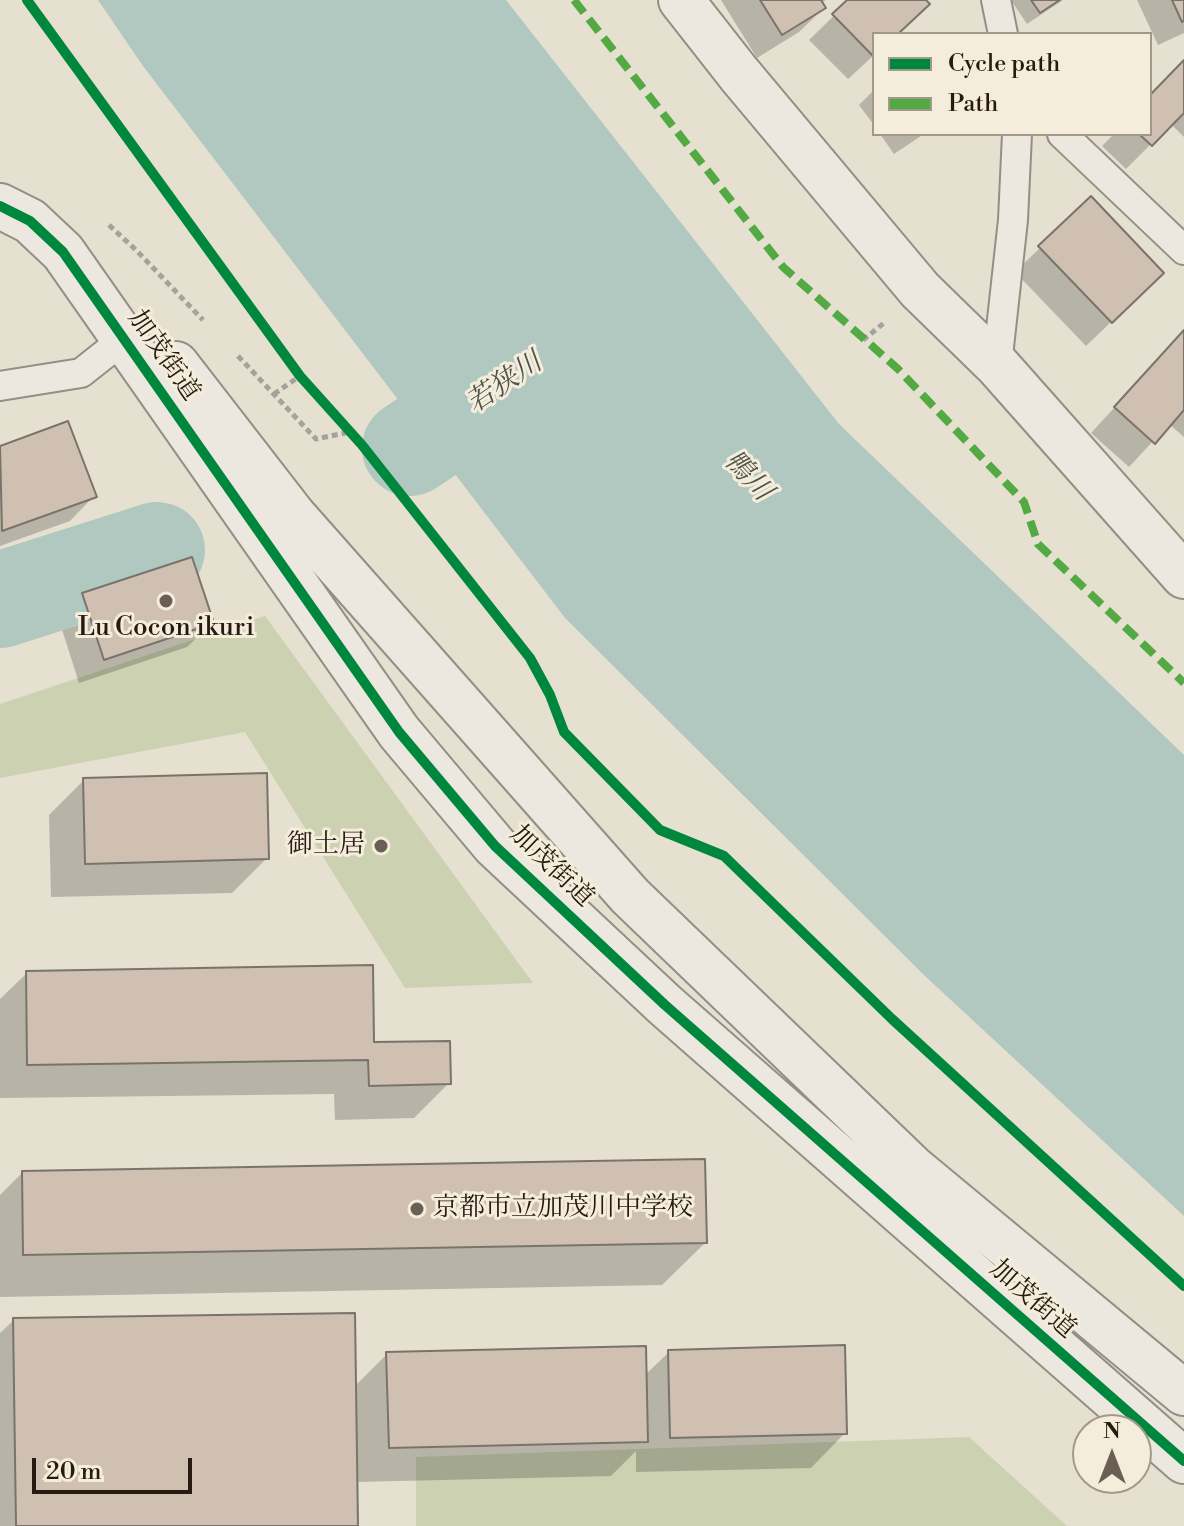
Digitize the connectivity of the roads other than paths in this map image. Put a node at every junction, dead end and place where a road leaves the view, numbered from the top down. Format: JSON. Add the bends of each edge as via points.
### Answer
{"nodes":[{"id":1,"x":681,"y":0,"type":"edge"},
{"id":2,"x":996,"y":0,"type":"edge"},
{"id":3,"x":1003,"y":32,"type":"edge"},
{"id":4,"x":1017,"y":136,"type":"edge"},
{"id":5,"x":1064,"y":136,"type":"edge"},
{"id":6,"x":0,"y":176,"type":"edge"},
{"id":7,"x":0,"y":206,"type":"edge"},
{"id":8,"x":1184,"y":250,"type":"edge"},
{"id":9,"x":124,"y":339,"type":"junction"},
{"id":10,"x":997,"y":365,"type":"junction"},
{"id":11,"x":0,"y":386,"type":"edge"},
{"id":12,"x":1184,"y":576,"type":"edge"},
{"id":13,"x":1184,"y":1393,"type":"edge"},
{"id":14,"x":1184,"y":1461,"type":"edge"}],
"edges":[{"from":1,"to":10,"type":"street","via":[[920,290]]},
{"from":2,"to":3,"type":"lane"},
{"from":4,"to":10,"type":"lane"},
{"from":5,"to":8,"type":"lane"},
{"from":6,"to":13,"type":"street","name":"加茂街道","via":[[46,197],[293,515],[630,896],[914,1169]]},
{"from":7,"to":9,"type":"street","name":"加茂街道","via":[[30,221],[63,252]]},
{"from":9,"to":11,"type":"lane","via":[[81,373]]},
{"from":9,"to":14,"type":"street","name":"加茂街道","via":[[399,732],[495,846],[665,1005]]},
{"from":10,"to":12,"type":"street"}]}
